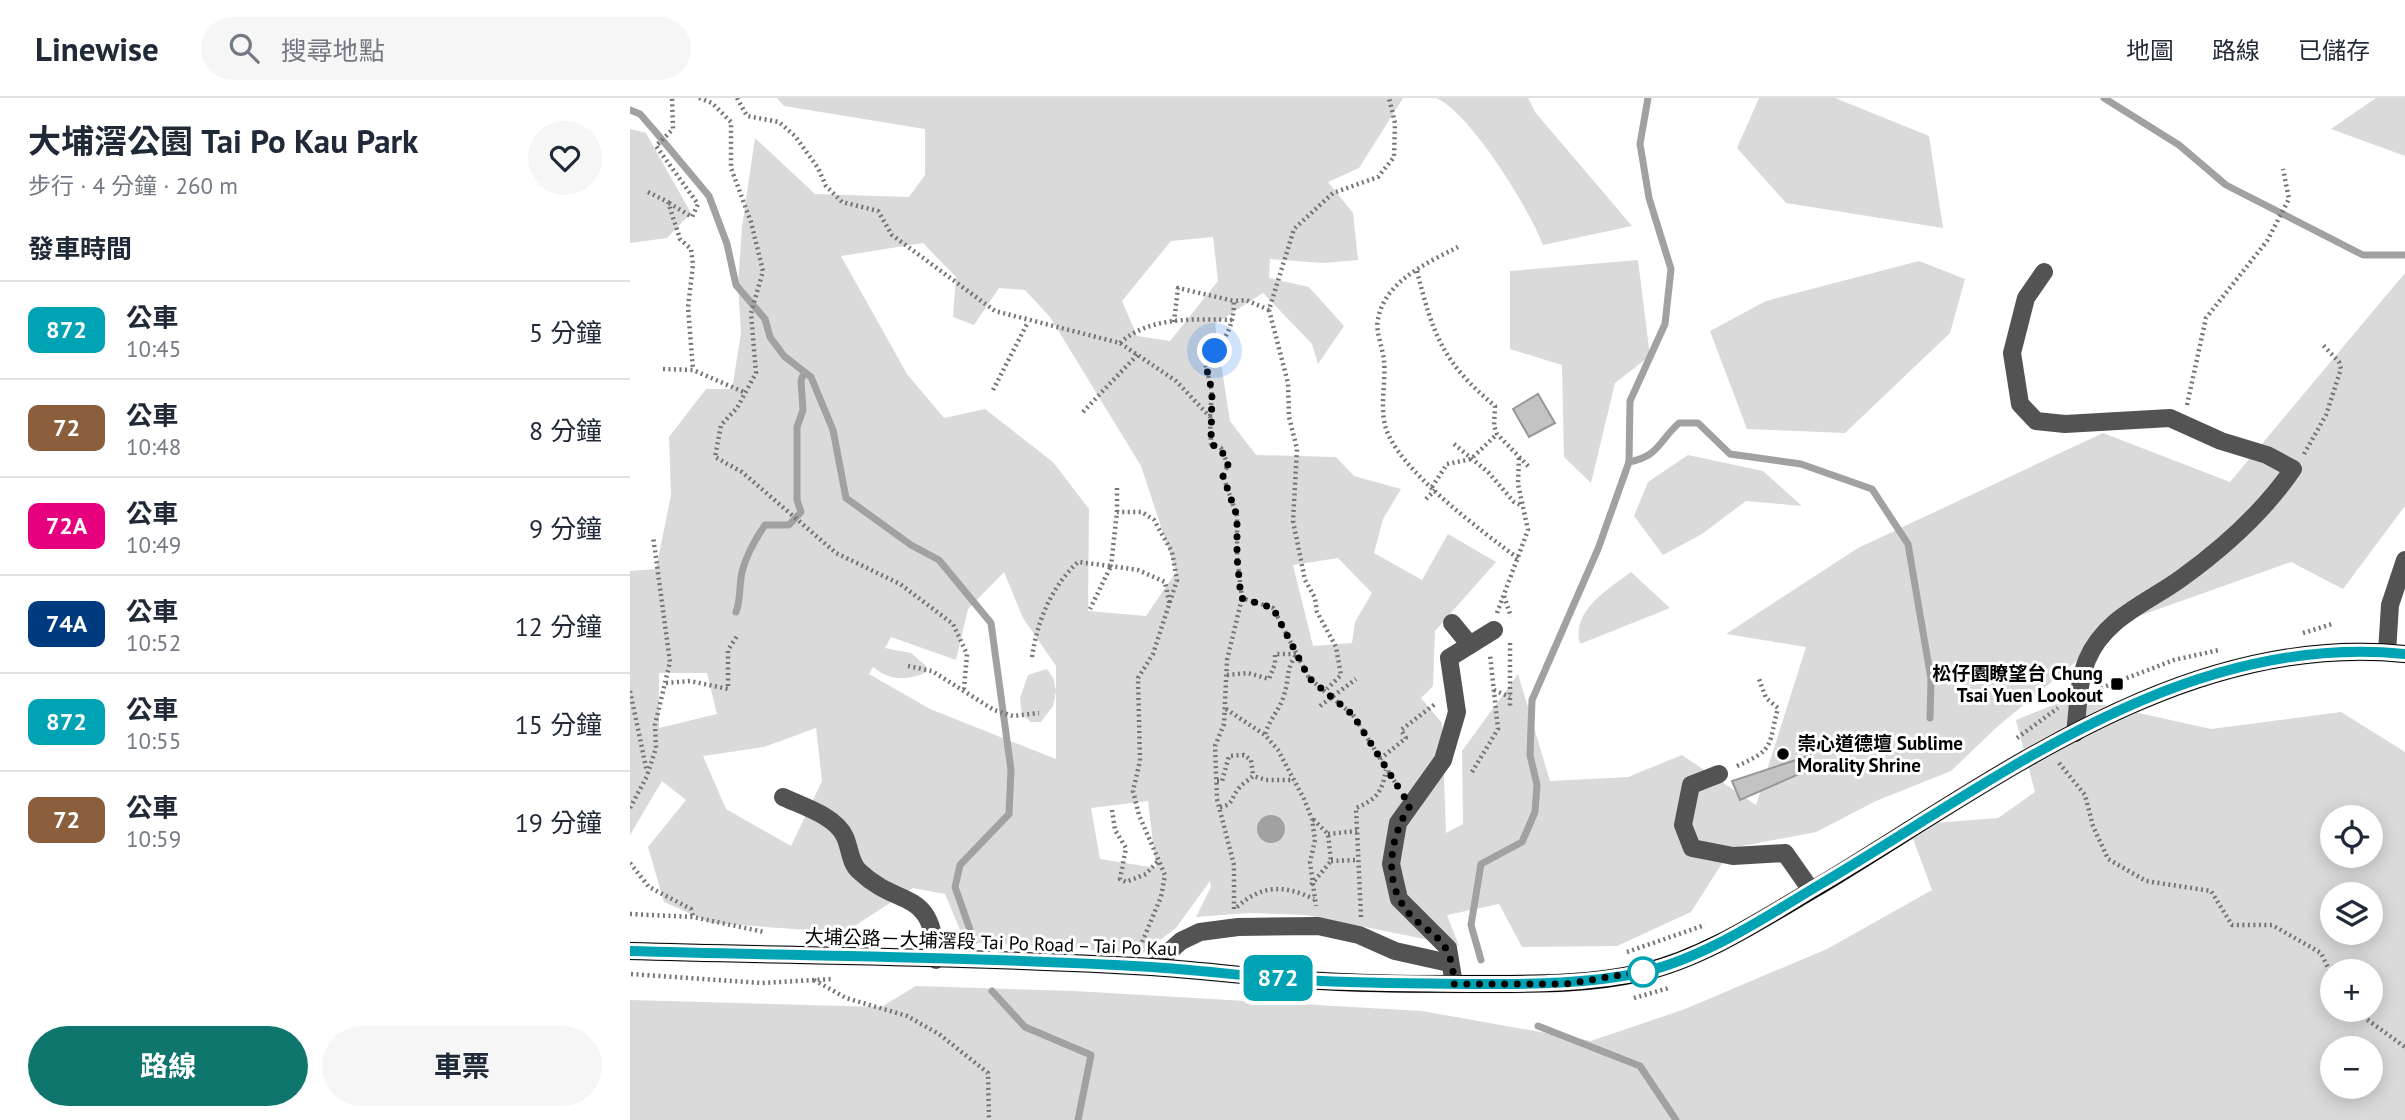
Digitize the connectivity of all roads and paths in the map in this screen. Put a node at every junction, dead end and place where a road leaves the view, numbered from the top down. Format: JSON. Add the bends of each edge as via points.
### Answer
{"nodes":[{"id":1,"x":672,"y":98,"type":"edge"},
{"id":2,"x":699,"y":98,"type":"edge"},
{"id":3,"x":737,"y":98,"type":"edge"},
{"id":4,"x":1389,"y":98,"type":"edge"},
{"id":5,"x":2283,"y":169,"type":"dead end"},
{"id":6,"x":648,"y":192,"type":"dead end"},
{"id":7,"x":668,"y":202,"type":"junction"},
{"id":8,"x":1458,"y":247,"type":"dead end"},
{"id":9,"x":1417,"y":271,"type":"junction"},
{"id":10,"x":2044,"y":272,"type":"dead end"},
{"id":11,"x":1234,"y":301,"type":"junction"},
{"id":12,"x":1269,"y":310,"type":"junction"},
{"id":13,"x":1234,"y":320,"type":"junction"},
{"id":14,"x":1174,"y":321,"type":"junction"},
{"id":15,"x":1028,"y":322,"type":"junction"},
{"id":16,"x":1120,"y":343,"type":"junction"},
{"id":17,"x":2322,"y":344,"type":"dead end"},
{"id":18,"x":1139,"y":354,"type":"junction"},
{"id":19,"x":663,"y":369,"type":"dead end"},
{"id":20,"x":693,"y":370,"type":"junction"},
{"id":21,"x":993,"y":390,"type":"dead end"},
{"id":22,"x":746,"y":393,"type":"junction"},
{"id":23,"x":1083,"y":412,"type":"dead end"},
{"id":24,"x":1210,"y":416,"type":"junction"},
{"id":25,"x":2183,"y":424,"type":"junction"},
{"id":26,"x":1497,"y":434,"type":"junction"},
{"id":27,"x":1454,"y":444,"type":"dead end"},
{"id":28,"x":1519,"y":456,"type":"junction"},
{"id":29,"x":1471,"y":459,"type":"junction"},
{"id":30,"x":1529,"y":467,"type":"dead end"},
{"id":31,"x":2293,"y":469,"type":"junction"},
{"id":32,"x":1117,"y":488,"type":"dead end"},
{"id":33,"x":1434,"y":489,"type":"junction"},
{"id":34,"x":1426,"y":499,"type":"dead end"},
{"id":35,"x":1523,"y":506,"type":"junction"},
{"id":36,"x":1117,"y":512,"type":"junction"},
{"id":37,"x":653,"y":536,"type":"dead end"},
{"id":38,"x":1519,"y":559,"type":"junction"},
{"id":39,"x":2405,"y":560,"type":"edge"},
{"id":40,"x":1111,"y":566,"type":"junction"},
{"id":41,"x":1503,"y":595,"type":"junction"},
{"id":42,"x":1241,"y":598,"type":"junction"},
{"id":43,"x":1170,"y":606,"type":"junction"},
{"id":44,"x":1090,"y":609,"type":"dead end"},
{"id":45,"x":1452,"y":623,"type":"dead end"},
{"id":46,"x":2332,"y":624,"type":"dead end"},
{"id":47,"x":1501,"y":631,"type":"junction"},
{"id":48,"x":2296,"y":635,"type":"dead end"},
{"id":49,"x":737,"y":636,"type":"dead end"},
{"id":50,"x":1470,"y":645,"type":"junction"},
{"id":51,"x":2224,"y":648,"type":"dead end"},
{"id":52,"x":2396,"y":653,"type":"edge"},
{"id":53,"x":1297,"y":654,"type":"junction"},
{"id":54,"x":1032,"y":657,"type":"dead end"},
{"id":55,"x":908,"y":666,"type":"dead end"},
{"id":56,"x":1227,"y":674,"type":"junction"},
{"id":57,"x":1356,"y":679,"type":"dead end"},
{"id":58,"x":1759,"y":679,"type":"dead end"},
{"id":59,"x":666,"y":683,"type":"junction"},
{"id":60,"x":1454,"y":687,"type":"junction"},
{"id":61,"x":964,"y":689,"type":"junction"},
{"id":62,"x":1327,"y":690,"type":"junction"},
{"id":63,"x":1494,"y":690,"type":"junction"},
{"id":64,"x":630,"y":691,"type":"edge"},
{"id":65,"x":2081,"y":694,"type":"junction"},
{"id":66,"x":1334,"y":697,"type":"junction"},
{"id":67,"x":1510,"y":697,"type":"junction"},
{"id":68,"x":1320,"y":706,"type":"dead end"},
{"id":69,"x":1510,"y":707,"type":"dead end"},
{"id":70,"x":1225,"y":708,"type":"junction"},
{"id":71,"x":1039,"y":713,"type":"dead end"},
{"id":72,"x":2075,"y":733,"type":"junction"},
{"id":73,"x":1265,"y":735,"type":"junction"},
{"id":74,"x":2006,"y":747,"type":"dead end"},
{"id":75,"x":2053,"y":757,"type":"dead end"},
{"id":76,"x":1380,"y":759,"type":"junction"},
{"id":77,"x":1387,"y":769,"type":"junction"},
{"id":78,"x":1472,"y":772,"type":"dead end"},
{"id":79,"x":1719,"y":774,"type":"joint"},
{"id":80,"x":647,"y":776,"type":"junction"},
{"id":81,"x":1253,"y":776,"type":"junction"},
{"id":82,"x":1294,"y":780,"type":"junction"},
{"id":83,"x":1217,"y":781,"type":"junction"},
{"id":84,"x":783,"y":797,"type":"dead end"},
{"id":85,"x":1410,"y":806,"type":"junction"},
{"id":86,"x":1220,"y":807,"type":"junction"},
{"id":87,"x":630,"y":808,"type":"edge"},
{"id":88,"x":1112,"y":810,"type":"dead end"},
{"id":89,"x":1312,"y":819,"type":"junction"},
{"id":90,"x":1357,"y":831,"type":"junction"},
{"id":91,"x":1328,"y":834,"type":"junction"},
{"id":92,"x":1159,"y":860,"type":"junction"},
{"id":93,"x":1358,"y":860,"type":"junction"},
{"id":94,"x":1331,"y":861,"type":"junction"},
{"id":95,"x":630,"y":863,"type":"edge"},
{"id":96,"x":1311,"y":885,"type":"junction"},
{"id":97,"x":1811,"y":890,"type":"junction"},
{"id":98,"x":1314,"y":899,"type":"junction"},
{"id":99,"x":630,"y":914,"type":"edge"},
{"id":100,"x":693,"y":917,"type":"junction"},
{"id":101,"x":1236,"y":919,"type":"junction"},
{"id":102,"x":1706,"y":924,"type":"dead end"},
{"id":103,"x":1318,"y":926,"type":"junction"},
{"id":104,"x":776,"y":934,"type":"dead end"},
{"id":105,"x":1359,"y":935,"type":"junction"},
{"id":106,"x":630,"y":951,"type":"edge"},
{"id":107,"x":1616,"y":955,"type":"dead end"},
{"id":108,"x":2324,"y":959,"type":"edge"},
{"id":109,"x":936,"y":960,"type":"junction"},
{"id":110,"x":1158,"y":960,"type":"junction"},
{"id":111,"x":1449,"y":963,"type":"junction"},
{"id":112,"x":813,"y":980,"type":"dead end"},
{"id":113,"x":1454,"y":984,"type":"junction"},
{"id":114,"x":2371,"y":1022,"type":"edge"},
{"id":115,"x":2405,"y":1047,"type":"edge"},
{"id":116,"x":989,"y":1120,"type":"edge"}],
"edges":[{"from":1,"to":7,"type":"path","via":[[673,129],[656,146],[698,204],[692,217]]},
{"from":2,"to":22,"type":"path","via":[[712,103],[732,122],[732,168],[763,271],[751,313],[756,373]]},
{"from":3,"to":15,"type":"path","via":[[747,116],[779,122],[795,136],[826,186],[842,202],[878,211],[892,235],[909,249],[995,311]]},
{"from":4,"to":12,"type":"path","via":[[1395,122],[1394,157],[1378,177],[1332,193],[1294,229]]},
{"from":5,"to":25,"type":"path","via":[[2290,199],[2267,241],[2206,318]]},
{"from":6,"to":7,"type":"path"},
{"from":7,"to":20,"type":"path","via":[[680,239],[691,249],[688,307]]},
{"from":8,"to":9,"type":"path"},
{"from":9,"to":26,"type":"path","via":[[1439,344],[1453,367],[1495,406]]},
{"from":9,"to":33,"type":"path","via":[[1388,293],[1377,319],[1384,361],[1384,415],[1399,452]]},
{"from":10,"to":25,"type":"street","via":[[2026,298],[2012,353],[2020,404],[2036,421],[2064,424],[2170,418]]},
{"from":11,"to":12,"type":"path","via":[[1246,300]]},
{"from":11,"to":13,"type":"path"},
{"from":11,"to":14,"type":"path","via":[[1178,288]]},
{"from":12,"to":62,"type":"path","via":[[1288,383],[1297,449],[1293,521],[1305,580],[1336,647],[1341,675]]},
{"from":13,"to":14,"type":"path"},
{"from":13,"to":24,"type":"path","via":[[1226,340],[1205,362],[1212,391]]},
{"from":14,"to":16,"type":"path"},
{"from":15,"to":16,"type":"path","via":[[1066,327]]},
{"from":15,"to":21,"type":"path"},
{"from":16,"to":18,"type":"path"},
{"from":17,"to":31,"type":"path","via":[[2341,369],[2326,415]]},
{"from":18,"to":23,"type":"path"},
{"from":18,"to":24,"type":"path","via":[[1176,380]]},
{"from":19,"to":20,"type":"path"},
{"from":20,"to":22,"type":"path"},
{"from":22,"to":61,"type":"path","via":[[721,425],[715,457],[742,472],[836,553],[900,584],[953,624],[967,654]]},
{"from":24,"to":42,"type":"path","via":[[1211,444],[1221,449],[1228,465],[1223,476],[1237,516]]},
{"from":25,"to":31,"type":"street"},
{"from":26,"to":28,"type":"path"},
{"from":26,"to":29,"type":"path"},
{"from":27,"to":29,"type":"path"},
{"from":28,"to":30,"type":"path"},
{"from":28,"to":35,"type":"path"},
{"from":29,"to":33,"type":"path","via":[[1447,464]]},
{"from":29,"to":35,"type":"path"},
{"from":31,"to":65,"type":"street","via":[[2270,499],[2182,578],[2119,616],[2088,658]]},
{"from":32,"to":36,"type":"path"},
{"from":33,"to":34,"type":"path"},
{"from":33,"to":38,"type":"path"},
{"from":35,"to":38,"type":"path","via":[[1528,530]]},
{"from":36,"to":40,"type":"path"},
{"from":36,"to":43,"type":"path","via":[[1142,512],[1154,520],[1172,552],[1177,580]]},
{"from":37,"to":59,"type":"path","via":[[670,662]]},
{"from":38,"to":41,"type":"path"},
{"from":39,"to":52,"type":"street","via":[[2390,605]]},
{"from":40,"to":43,"type":"path","via":[[1138,570],[1165,582]]},
{"from":40,"to":44,"type":"path"},
{"from":40,"to":54,"type":"path","via":[[1078,562],[1068,571],[1037,625]]},
{"from":41,"to":47,"type":"path"},
{"from":41,"to":47,"type":"path","via":[[1511,614]]},
{"from":42,"to":53,"type":"path","via":[[1273,608]]},
{"from":42,"to":56,"type":"path"},
{"from":43,"to":92,"type":"path","via":[[1153,654],[1138,678],[1136,715],[1140,761],[1133,791]]},
{"from":45,"to":50,"type":"street"},
{"from":46,"to":48,"type":"path"},
{"from":47,"to":50,"type":"street"},
{"from":47,"to":63,"type":"path"},
{"from":47,"to":67,"type":"path"},
{"from":49,"to":59,"type":"path","via":[[728,650],[728,689],[690,681]]},
{"from":50,"to":60,"type":"street","via":[[1449,658]]},
{"from":51,"to":65,"type":"path","via":[[2174,660]]},
{"from":52,"to":72,"type":"main road","name":"大埔公路－大埔滘段 Tai Po Road – Tai Po Kau","via":[[2329,653],[2219,672],[2167,689]]},
{"from":53,"to":56,"type":"path","via":[[1275,654],[1269,679]]},
{"from":53,"to":62,"type":"path","via":[[1309,678]]},
{"from":53,"to":73,"type":"path","via":[[1288,666],[1284,697]]},
{"from":55,"to":61,"type":"path","via":[[932,671]]},
{"from":56,"to":70,"type":"path"},
{"from":57,"to":66,"type":"path"},
{"from":58,"to":79,"type":"path","via":[[1766,698],[1778,708],[1773,739],[1759,756]]},
{"from":59,"to":80,"type":"path"},
{"from":60,"to":76,"type":"path","via":[[1401,730],[1406,738]]},
{"from":60,"to":85,"type":"street","via":[[1457,712],[1443,760]]},
{"from":61,"to":71,"type":"path","via":[[1013,716]]},
{"from":62,"to":66,"type":"path"},
{"from":63,"to":67,"type":"path"},
{"from":63,"to":78,"type":"path","via":[[1498,729]]},
{"from":64,"to":80,"type":"path"},
{"from":65,"to":72,"type":"street"},
{"from":65,"to":74,"type":"path"},
{"from":66,"to":68,"type":"path"},
{"from":66,"to":76,"type":"path","via":[[1353,715]]},
{"from":67,"to":69,"type":"path"},
{"from":70,"to":73,"type":"path"},
{"from":70,"to":83,"type":"path","via":[[1214,746]]},
{"from":72,"to":97,"type":"main road","name":"大埔公路－大埔滘段 Tai Po Road – Tai Po Kau"},
{"from":73,"to":82,"type":"path"},
{"from":75,"to":108,"type":"path","via":[[2085,795],[2108,859],[2146,881],[2211,891],[2232,925],[2272,925]]},
{"from":76,"to":77,"type":"path"},
{"from":77,"to":85,"type":"path"},
{"from":77,"to":90,"type":"path","via":[[1383,790],[1374,801],[1356,808]]},
{"from":79,"to":97,"type":"street","via":[[1691,785],[1684,825],[1692,848],[1733,856],[1786,853]]},
{"from":80,"to":87,"type":"path"},
{"from":81,"to":82,"type":"path"},
{"from":81,"to":83,"type":"path","via":[[1251,760],[1229,756],[1226,774]]},
{"from":81,"to":86,"type":"path","via":[[1237,789],[1228,806]]},
{"from":82,"to":89,"type":"path"},
{"from":83,"to":86,"type":"path"},
{"from":84,"to":109,"type":"street","via":[[823,815],[844,833],[856,868],[878,889],[915,901],[926,914]]},
{"from":85,"to":111,"type":"street","via":[[1398,823],[1391,864],[1399,899],[1448,948]]},
{"from":86,"to":101,"type":"path","via":[[1234,864]]},
{"from":88,"to":92,"type":"path","via":[[1115,830],[1126,848],[1121,879],[1136,879]]},
{"from":89,"to":91,"type":"path"},
{"from":89,"to":96,"type":"path"},
{"from":90,"to":91,"type":"path"},
{"from":90,"to":93,"type":"path"},
{"from":91,"to":94,"type":"path"},
{"from":92,"to":110,"type":"path","via":[[1165,875],[1161,897],[1138,951]]},
{"from":93,"to":94,"type":"path"},
{"from":93,"to":105,"type":"path"},
{"from":94,"to":96,"type":"path"},
{"from":95,"to":100,"type":"path","via":[[649,887],[691,909]]},
{"from":96,"to":98,"type":"path"},
{"from":97,"to":113,"type":"main road","name":"大埔公路－大埔滘段 Tai Po Road – Tai Po Kau","via":[[1760,921],[1651,970],[1566,984]]},
{"from":98,"to":101,"type":"path","via":[[1284,887],[1269,888],[1249,897]]},
{"from":98,"to":103,"type":"path"},
{"from":99,"to":100,"type":"path"},
{"from":100,"to":104,"type":"path"},
{"from":101,"to":103,"type":"street"},
{"from":101,"to":110,"type":"street","via":[[1181,941]]},
{"from":102,"to":107,"type":"path"},
{"from":103,"to":105,"type":"street"},
{"from":105,"to":111,"type":"street","via":[[1395,950]]},
{"from":106,"to":109,"type":"main road","name":"大埔公路－大埔滘段 Tai Po Road – Tai Po Kau"},
{"from":109,"to":110,"type":"main road","name":"大埔公路－大埔滘段 Tai Po Road – Tai Po Kau"},
{"from":110,"to":113,"type":"main road","name":"大埔公路－大埔滘段 Tai Po Road – Tai Po Kau","via":[[1293,980]]},
{"from":111,"to":113,"type":"street"},
{"from":112,"to":116,"type":"path","via":[[846,998],[907,1016],[939,1034],[988,1073]]},
{"from":114,"to":115,"type":"path"}]}
